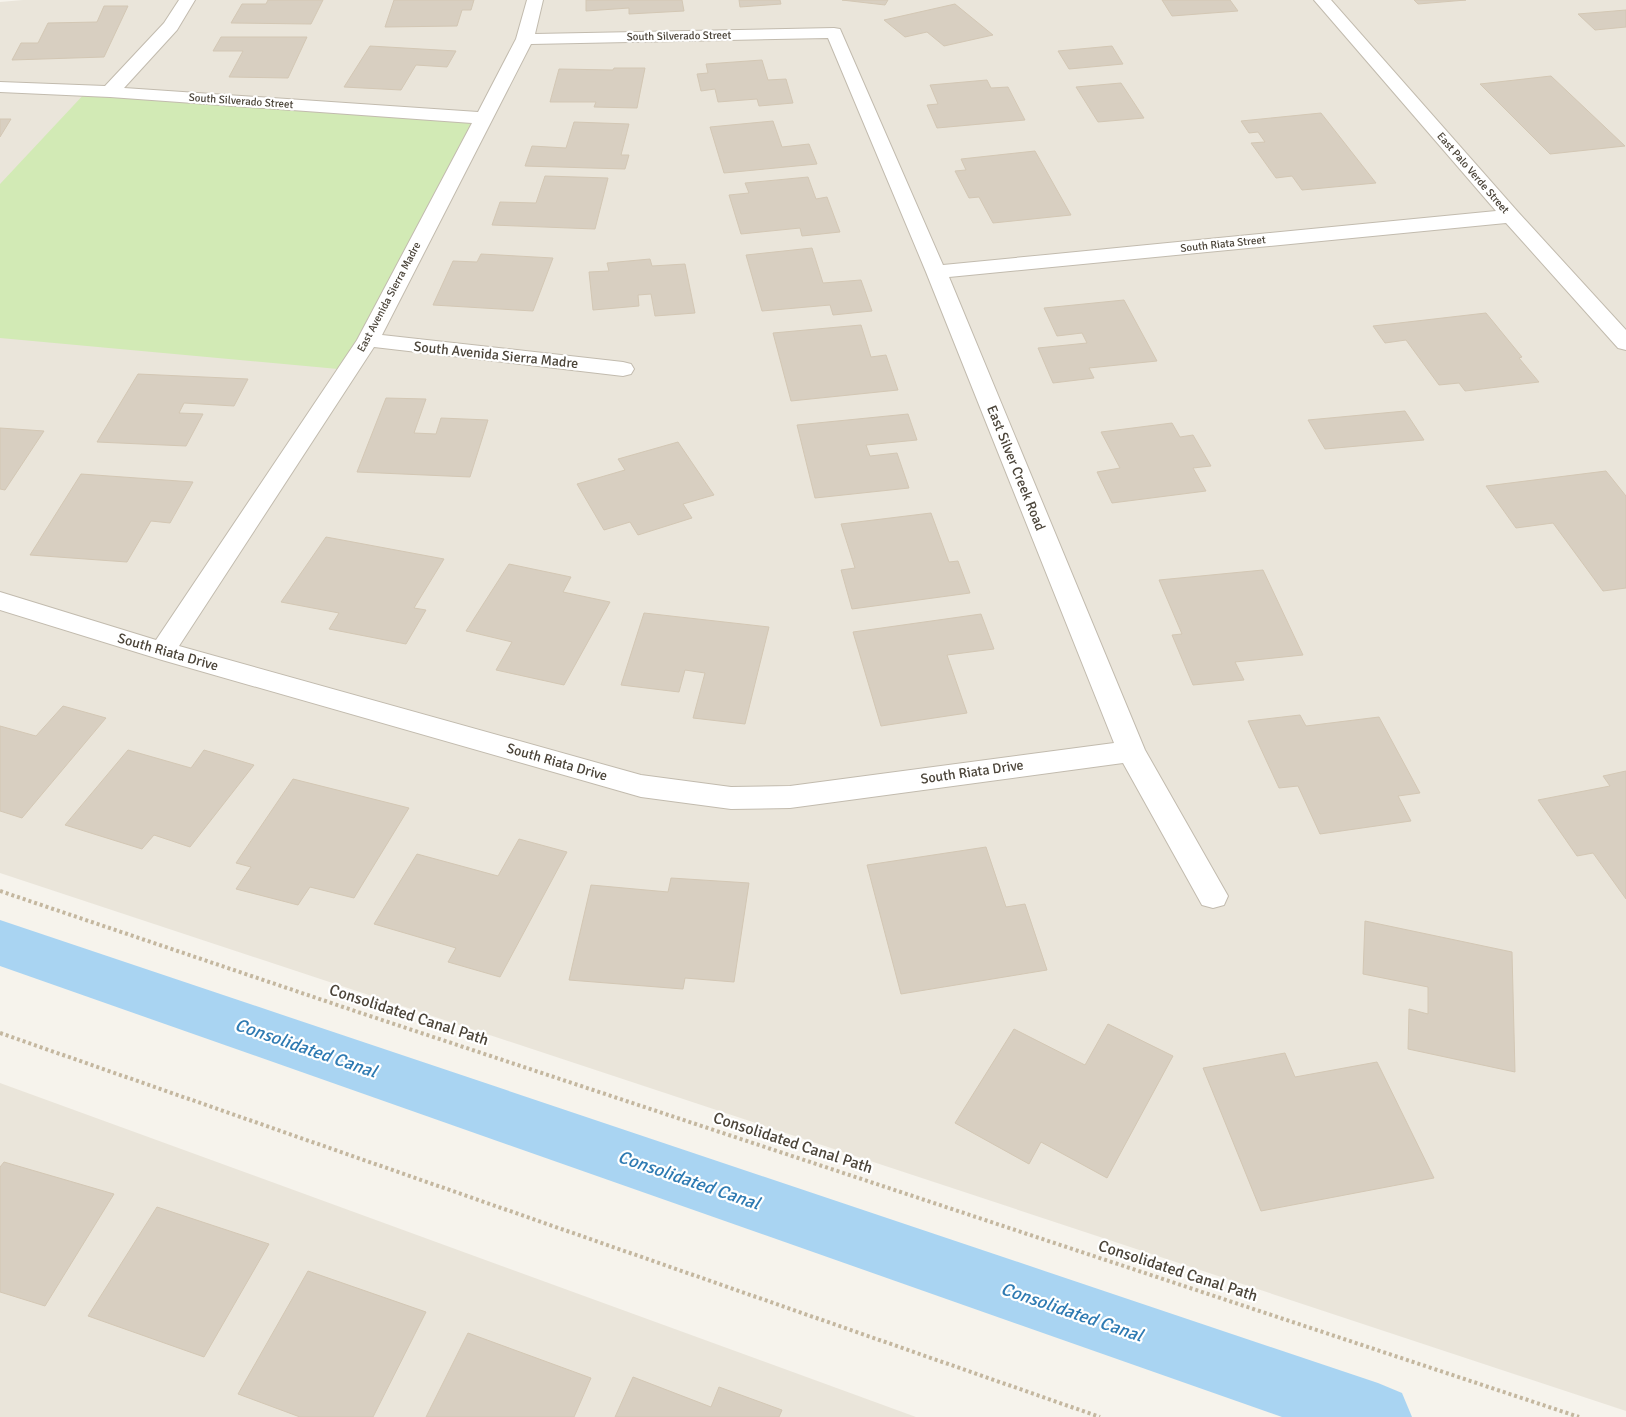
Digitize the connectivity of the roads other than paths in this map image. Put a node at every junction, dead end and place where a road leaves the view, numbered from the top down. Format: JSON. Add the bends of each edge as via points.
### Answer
{"nodes":[{"id":1,"x":187,"y":0,"type":"edge"},
{"id":2,"x":535,"y":0,"type":"edge"},
{"id":3,"x":1322,"y":0,"type":"edge"},
{"id":4,"x":834,"y":33,"type":"joint"},
{"id":5,"x":525,"y":39,"type":"junction"},
{"id":6,"x":0,"y":88,"type":"edge"},
{"id":7,"x":110,"y":92,"type":"junction"},
{"id":8,"x":483,"y":118,"type":"junction"},
{"id":9,"x":1511,"y":216,"type":"junction"},
{"id":10,"x":936,"y":272,"type":"junction"},
{"id":11,"x":368,"y":340,"type":"junction"},
{"id":12,"x":1626,"y":343,"type":"edge"},
{"id":13,"x":623,"y":369,"type":"dead end"},
{"id":14,"x":0,"y":601,"type":"edge"},
{"id":15,"x":162,"y":652,"type":"junction"},
{"id":16,"x":1131,"y":751,"type":"junction"},
{"id":17,"x":1213,"y":896,"type":"dead end"}],
"edges":[{"from":1,"to":7,"type":"street","via":[[170,26]]},
{"from":2,"to":5,"type":"street","name":"East Avenida Sierra Madre"},
{"from":3,"to":9,"type":"street","name":"East Palo Verde Street"},
{"from":4,"to":5,"type":"street","name":"South Silverado Street"},
{"from":4,"to":10,"type":"street","name":"East Silver Creek Road"},
{"from":5,"to":8,"type":"street","name":"East Avenida Sierra Madre"},
{"from":6,"to":7,"type":"street","name":"South Silverado Street"},
{"from":7,"to":8,"type":"street","name":"South Silverado Street"},
{"from":8,"to":11,"type":"street","name":"East Avenida Sierra Madre"},
{"from":9,"to":10,"type":"street","name":"South Riata Street"},
{"from":9,"to":12,"type":"street","name":"East Palo Verde Street"},
{"from":10,"to":16,"type":"street","name":"East Silver Creek Road"},
{"from":11,"to":13,"type":"street","name":"South Avenida Sierra Madre"},
{"from":11,"to":15,"type":"street","name":"East Avenida Sierra Madre"},
{"from":14,"to":15,"type":"street","name":"South Riata Drive"},
{"from":15,"to":16,"type":"street","name":"South Riata Drive","via":[[641,786],[731,798],[790,797]]},
{"from":16,"to":17,"type":"street","name":"East Silver Creek Road"}]}
